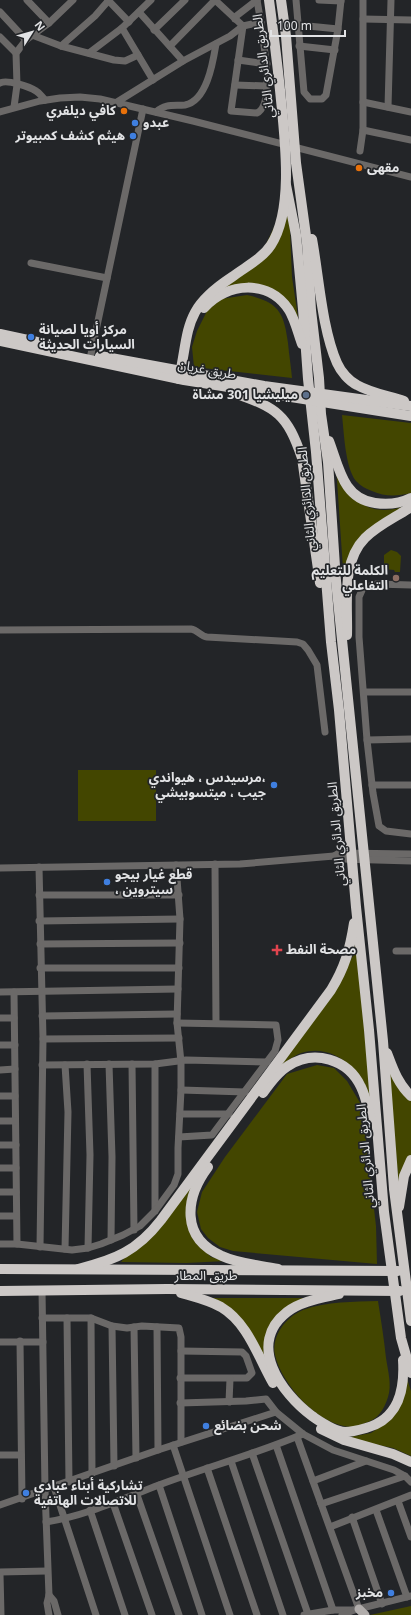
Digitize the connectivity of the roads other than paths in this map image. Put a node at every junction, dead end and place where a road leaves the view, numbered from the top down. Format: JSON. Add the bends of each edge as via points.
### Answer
{"nodes":[{"id":1,"x":26,"y":0,"type":"edge"},
{"id":2,"x":151,"y":0,"type":"edge"},
{"id":3,"x":185,"y":0,"type":"edge"},
{"id":4,"x":215,"y":0,"type":"edge"},
{"id":5,"x":257,"y":0,"type":"edge"},
{"id":6,"x":269,"y":0,"type":"edge"},
{"id":7,"x":281,"y":0,"type":"edge"},
{"id":8,"x":296,"y":0,"type":"edge"},
{"id":9,"x":318,"y":0,"type":"edge"},
{"id":10,"x":363,"y":0,"type":"edge"},
{"id":11,"x":391,"y":0,"type":"edge"},
{"id":12,"x":69,"y":1,"type":"edge"},
{"id":13,"x":112,"y":1,"type":"edge"},
{"id":14,"x":341,"y":1,"type":"edge"},
{"id":15,"x":0,"y":12,"type":"edge"},
{"id":16,"x":139,"y":12,"type":"junction"},
{"id":17,"x":235,"y":19,"type":"junction"},
{"id":18,"x":363,"y":19,"type":"junction"},
{"id":19,"x":392,"y":20,"type":"junction"},
{"id":20,"x":411,"y":20,"type":"edge"},
{"id":21,"x":129,"y":22,"type":"junction"},
{"id":22,"x":261,"y":22,"type":"junction"},
{"id":23,"x":49,"y":23,"type":"junction"},
{"id":24,"x":298,"y":25,"type":"junction"},
{"id":25,"x":243,"y":26,"type":"junction"},
{"id":26,"x":122,"y":28,"type":"junction"},
{"id":27,"x":338,"y":29,"type":"junction"},
{"id":28,"x":154,"y":30,"type":"junction"},
{"id":29,"x":32,"y":35,"type":"junction"},
{"id":30,"x":0,"y":37,"type":"edge"},
{"id":31,"x":26,"y":40,"type":"junction"},
{"id":32,"x":216,"y":44,"type":"junction"},
{"id":33,"x":61,"y":46,"type":"junction"},
{"id":34,"x":170,"y":46,"type":"junction"},
{"id":35,"x":299,"y":46,"type":"junction"},
{"id":36,"x":335,"y":50,"type":"junction"},
{"id":37,"x":89,"y":53,"type":"junction"},
{"id":38,"x":16,"y":54,"type":"junction"},
{"id":39,"x":138,"y":55,"type":"junction"},
{"id":40,"x":238,"y":60,"type":"junction"},
{"id":41,"x":183,"y":61,"type":"junction"},
{"id":42,"x":267,"y":64,"type":"junction"},
{"id":43,"x":153,"y":80,"type":"junction"},
{"id":44,"x":0,"y":83,"type":"edge"},
{"id":45,"x":17,"y":84,"type":"junction"},
{"id":46,"x":235,"y":85,"type":"junction"},
{"id":47,"x":266,"y":86,"type":"junction"},
{"id":48,"x":45,"y":100,"type":"junction"},
{"id":49,"x":117,"y":102,"type":"junction"},
{"id":50,"x":363,"y":102,"type":"junction"},
{"id":51,"x":14,"y":107,"type":"junction"},
{"id":52,"x":388,"y":107,"type":"junction"},
{"id":53,"x":143,"y":109,"type":"junction"},
{"id":54,"x":0,"y":112,"type":"edge"},
{"id":55,"x":156,"y":112,"type":"junction"},
{"id":56,"x":411,"y":112,"type":"edge"},
{"id":57,"x":289,"y":130,"type":"junction"},
{"id":58,"x":363,"y":130,"type":"junction"},
{"id":59,"x":411,"y":140,"type":"edge"},
{"id":60,"x":360,"y":151,"type":"dead end"},
{"id":61,"x":291,"y":163,"type":"junction"},
{"id":62,"x":411,"y":177,"type":"edge"},
{"id":63,"x":286,"y":185,"type":"junction"},
{"id":64,"x":301,"y":208,"type":"junction"},
{"id":65,"x":31,"y":263,"type":"dead end"},
{"id":66,"x":107,"y":278,"type":"junction"},
{"id":67,"x":0,"y":334,"type":"edge"},
{"id":68,"x":0,"y":341,"type":"edge"},
{"id":69,"x":91,"y":354,"type":"junction"},
{"id":70,"x":306,"y":357,"type":"junction"},
{"id":71,"x":182,"y":375,"type":"junction"},
{"id":72,"x":208,"y":384,"type":"junction"},
{"id":73,"x":411,"y":405,"type":"edge"},
{"id":74,"x":411,"y":416,"type":"edge"},
{"id":75,"x":318,"y":417,"type":"junction"},
{"id":76,"x":411,"y":498,"type":"edge"},
{"id":77,"x":411,"y":507,"type":"edge"},
{"id":78,"x":411,"y":585,"type":"edge"},
{"id":79,"x":0,"y":630,"type":"edge"},
{"id":80,"x":330,"y":642,"type":"junction"},
{"id":81,"x":346,"y":668,"type":"junction"},
{"id":82,"x":364,"y":692,"type":"junction"},
{"id":83,"x":411,"y":692,"type":"edge"},
{"id":84,"x":325,"y":732,"type":"dead end"},
{"id":85,"x":411,"y":738,"type":"edge"},
{"id":86,"x":367,"y":740,"type":"junction"},
{"id":87,"x":372,"y":785,"type":"junction"},
{"id":88,"x":411,"y":785,"type":"edge"},
{"id":89,"x":411,"y":834,"type":"edge"},
{"id":90,"x":411,"y":854,"type":"edge"},
{"id":91,"x":376,"y":857,"type":"junction"},
{"id":92,"x":411,"y":861,"type":"edge"},
{"id":93,"x":176,"y":864,"type":"junction"},
{"id":94,"x":215,"y":864,"type":"junction"},
{"id":95,"x":39,"y":867,"type":"junction"},
{"id":96,"x":0,"y":868,"type":"edge"},
{"id":97,"x":39,"y":895,"type":"junction"},
{"id":98,"x":179,"y":896,"type":"junction"},
{"id":99,"x":356,"y":907,"type":"junction"},
{"id":100,"x":180,"y":919,"type":"junction"},
{"id":101,"x":39,"y":921,"type":"junction"},
{"id":102,"x":180,"y":943,"type":"junction"},
{"id":103,"x":40,"y":944,"type":"junction"},
{"id":104,"x":396,"y":951,"type":"dead end"},
{"id":105,"x":411,"y":951,"type":"edge"},
{"id":106,"x":40,"y":968,"type":"junction"},
{"id":107,"x":179,"y":968,"type":"junction"},
{"id":108,"x":178,"y":989,"type":"junction"},
{"id":109,"x":0,"y":992,"type":"edge"},
{"id":110,"x":14,"y":992,"type":"junction"},
{"id":111,"x":41,"y":992,"type":"junction"},
{"id":112,"x":177,"y":1014,"type":"junction"},
{"id":113,"x":42,"y":1016,"type":"junction"},
{"id":114,"x":0,"y":1018,"type":"edge"},
{"id":115,"x":14,"y":1018,"type":"junction"},
{"id":116,"x":178,"y":1023,"type":"junction"},
{"id":117,"x":216,"y":1023,"type":"junction"},
{"id":118,"x":179,"y":1038,"type":"junction"},
{"id":119,"x":43,"y":1039,"type":"junction"},
{"id":120,"x":383,"y":1041,"type":"junction"},
{"id":121,"x":0,"y":1045,"type":"edge"},
{"id":122,"x":15,"y":1045,"type":"junction"},
{"id":123,"x":181,"y":1062,"type":"junction"},
{"id":124,"x":267,"y":1062,"type":"junction"},
{"id":125,"x":87,"y":1064,"type":"junction"},
{"id":126,"x":110,"y":1064,"type":"junction"},
{"id":127,"x":132,"y":1064,"type":"junction"},
{"id":128,"x":155,"y":1064,"type":"junction"},
{"id":129,"x":42,"y":1065,"type":"junction"},
{"id":130,"x":65,"y":1065,"type":"junction"},
{"id":131,"x":15,"y":1069,"type":"junction"},
{"id":132,"x":0,"y":1070,"type":"edge"},
{"id":133,"x":181,"y":1090,"type":"junction"},
{"id":134,"x":245,"y":1092,"type":"junction"},
{"id":135,"x":0,"y":1096,"type":"edge"},
{"id":136,"x":15,"y":1096,"type":"junction"},
{"id":137,"x":411,"y":1096,"type":"edge"},
{"id":138,"x":180,"y":1114,"type":"junction"},
{"id":139,"x":229,"y":1114,"type":"junction"},
{"id":140,"x":0,"y":1120,"type":"edge"},
{"id":141,"x":15,"y":1120,"type":"junction"},
{"id":142,"x":179,"y":1137,"type":"junction"},
{"id":143,"x":378,"y":1143,"type":"junction"},
{"id":144,"x":0,"y":1145,"type":"edge"},
{"id":145,"x":16,"y":1145,"type":"junction"},
{"id":146,"x":411,"y":1160,"type":"edge"},
{"id":147,"x":0,"y":1168,"type":"edge"},
{"id":148,"x":16,"y":1168,"type":"junction"},
{"id":149,"x":0,"y":1192,"type":"edge"},
{"id":150,"x":16,"y":1192,"type":"junction"},
{"id":151,"x":155,"y":1211,"type":"junction"},
{"id":152,"x":0,"y":1216,"type":"edge"},
{"id":153,"x":16,"y":1216,"type":"junction"},
{"id":154,"x":397,"y":1220,"type":"junction"},
{"id":155,"x":134,"y":1230,"type":"junction"},
{"id":156,"x":111,"y":1240,"type":"junction"},
{"id":157,"x":0,"y":1244,"type":"edge"},
{"id":158,"x":17,"y":1244,"type":"junction"},
{"id":159,"x":40,"y":1247,"type":"junction"},
{"id":160,"x":88,"y":1248,"type":"junction"},
{"id":161,"x":65,"y":1249,"type":"junction"},
{"id":162,"x":0,"y":1269,"type":"edge"},
{"id":163,"x":78,"y":1269,"type":"junction"},
{"id":164,"x":278,"y":1269,"type":"junction"},
{"id":165,"x":411,"y":1271,"type":"edge"},
{"id":166,"x":167,"y":1289,"type":"junction"},
{"id":167,"x":42,"y":1290,"type":"junction"},
{"id":168,"x":353,"y":1290,"type":"junction"},
{"id":169,"x":0,"y":1291,"type":"edge"},
{"id":170,"x":411,"y":1291,"type":"edge"},
{"id":171,"x":42,"y":1318,"type":"junction"},
{"id":172,"x":67,"y":1318,"type":"junction"},
{"id":173,"x":91,"y":1318,"type":"junction"},
{"id":174,"x":411,"y":1321,"type":"edge"},
{"id":175,"x":112,"y":1326,"type":"junction"},
{"id":176,"x":134,"y":1327,"type":"junction"},
{"id":177,"x":157,"y":1327,"type":"junction"},
{"id":178,"x":401,"y":1338,"type":"junction"},
{"id":179,"x":20,"y":1341,"type":"junction"},
{"id":180,"x":0,"y":1342,"type":"edge"},
{"id":181,"x":43,"y":1342,"type":"junction"},
{"id":182,"x":181,"y":1351,"type":"junction"},
{"id":183,"x":411,"y":1373,"type":"edge"},
{"id":184,"x":180,"y":1378,"type":"junction"},
{"id":185,"x":230,"y":1379,"type":"junction"},
{"id":186,"x":229,"y":1402,"type":"junction"},
{"id":187,"x":180,"y":1403,"type":"junction"},
{"id":188,"x":276,"y":1412,"type":"junction"},
{"id":189,"x":300,"y":1436,"type":"junction"},
{"id":190,"x":181,"y":1442,"type":"junction"},
{"id":191,"x":173,"y":1445,"type":"junction"},
{"id":192,"x":276,"y":1445,"type":"junction"},
{"id":193,"x":158,"y":1450,"type":"junction"},
{"id":194,"x":252,"y":1453,"type":"junction"},
{"id":195,"x":0,"y":1455,"type":"edge"},
{"id":196,"x":21,"y":1455,"type":"junction"},
{"id":197,"x":136,"y":1458,"type":"junction"},
{"id":198,"x":231,"y":1461,"type":"junction"},
{"id":199,"x":366,"y":1461,"type":"junction"},
{"id":200,"x":411,"y":1462,"type":"edge"},
{"id":201,"x":114,"y":1466,"type":"junction"},
{"id":202,"x":207,"y":1468,"type":"junction"},
{"id":203,"x":92,"y":1473,"type":"junction"},
{"id":204,"x":184,"y":1476,"type":"junction"},
{"id":205,"x":405,"y":1476,"type":"junction"},
{"id":206,"x":313,"y":1481,"type":"junction"},
{"id":207,"x":69,"y":1482,"type":"junction"},
{"id":208,"x":411,"y":1482,"type":"edge"},
{"id":209,"x":159,"y":1485,"type":"junction"},
{"id":210,"x":54,"y":1487,"type":"junction"},
{"id":211,"x":45,"y":1490,"type":"junction"},
{"id":212,"x":136,"y":1495,"type":"junction"},
{"id":213,"x":411,"y":1495,"type":"edge"},
{"id":214,"x":22,"y":1499,"type":"junction"},
{"id":215,"x":398,"y":1501,"type":"junction"},
{"id":216,"x":113,"y":1502,"type":"junction"},
{"id":217,"x":321,"y":1504,"type":"junction"},
{"id":218,"x":0,"y":1506,"type":"edge"},
{"id":219,"x":90,"y":1510,"type":"junction"},
{"id":220,"x":376,"y":1510,"type":"junction"},
{"id":221,"x":352,"y":1517,"type":"junction"},
{"id":222,"x":64,"y":1519,"type":"junction"},
{"id":223,"x":46,"y":1522,"type":"junction"},
{"id":224,"x":330,"y":1526,"type":"junction"},
{"id":225,"x":411,"y":1537,"type":"edge"},
{"id":226,"x":48,"y":1571,"type":"junction"},
{"id":227,"x":0,"y":1573,"type":"edge"},
{"id":228,"x":49,"y":1595,"type":"junction"},
{"id":229,"x":409,"y":1597,"type":"edge"},
{"id":230,"x":382,"y":1604,"type":"junction"},
{"id":231,"x":333,"y":1610,"type":"junction"},
{"id":232,"x":359,"y":1612,"type":"edge"},
{"id":233,"x":58,"y":1614,"type":"edge"},
{"id":234,"x":1,"y":1615,"type":"edge"},
{"id":235,"x":49,"y":1615,"type":"edge"},
{"id":236,"x":96,"y":1615,"type":"edge"},
{"id":237,"x":125,"y":1615,"type":"edge"},
{"id":238,"x":152,"y":1615,"type":"edge"},
{"id":239,"x":179,"y":1615,"type":"edge"},
{"id":240,"x":202,"y":1615,"type":"edge"},
{"id":241,"x":230,"y":1615,"type":"edge"},
{"id":242,"x":257,"y":1615,"type":"edge"},
{"id":243,"x":283,"y":1615,"type":"edge"},
{"id":244,"x":306,"y":1615,"type":"edge"},
{"id":245,"x":342,"y":1615,"type":"edge"}],
"edges":[{"from":1,"to":23,"type":"street"},
{"from":2,"to":16,"type":"street"},
{"from":3,"to":28,"type":"street"},
{"from":4,"to":17,"type":"street"},
{"from":4,"to":34,"type":"street"},
{"from":5,"to":17,"type":"street"},
{"from":5,"to":22,"type":"street"},
{"from":6,"to":57,"type":"highway","name":"الطريق الدائري الثاني"},
{"from":7,"to":57,"type":"highway","name":"الطريق الدائري الثاني","via":[[286,36]]},
{"from":8,"to":24,"type":"street"},
{"from":9,"to":14,"type":"street"},
{"from":10,"to":18,"type":"street"},
{"from":11,"to":19,"type":"street"},
{"from":12,"to":23,"type":"street"},
{"from":13,"to":21,"type":"street"},
{"from":13,"to":33,"type":"street"},
{"from":14,"to":27,"type":"street"},
{"from":15,"to":31,"type":"street"},
{"from":16,"to":21,"type":"street"},
{"from":16,"to":28,"type":"street"},
{"from":17,"to":25,"type":"street"},
{"from":18,"to":19,"type":"street"},
{"from":18,"to":50,"type":"street"},
{"from":19,"to":20,"type":"street"},
{"from":19,"to":52,"type":"street"},
{"from":21,"to":26,"type":"street"},
{"from":22,"to":25,"type":"street"},
{"from":22,"to":42,"type":"street"},
{"from":23,"to":29,"type":"street"},
{"from":24,"to":27,"type":"street"},
{"from":24,"to":35,"type":"street"},
{"from":25,"to":32,"type":"street"},
{"from":25,"to":40,"type":"street"},
{"from":26,"to":37,"type":"street"},
{"from":26,"to":39,"type":"street"},
{"from":27,"to":36,"type":"street"},
{"from":28,"to":34,"type":"street"},
{"from":29,"to":31,"type":"street"},
{"from":29,"to":33,"type":"street"},
{"from":30,"to":38,"type":"street"},
{"from":31,"to":38,"type":"street"},
{"from":32,"to":41,"type":"street"},
{"from":32,"to":55,"type":"street","via":[[212,71],[199,96],[187,104],[166,105]]},
{"from":33,"to":37,"type":"street"},
{"from":34,"to":41,"type":"street"},
{"from":35,"to":36,"type":"street"},
{"from":35,"to":36,"type":"street","via":[[304,92],[310,99],[326,97]]},
{"from":37,"to":39,"type":"street","via":[[122,61]]},
{"from":38,"to":45,"type":"street"},
{"from":39,"to":43,"type":"street"},
{"from":40,"to":42,"type":"street"},
{"from":40,"to":46,"type":"street"},
{"from":41,"to":43,"type":"street"},
{"from":42,"to":47,"type":"street"},
{"from":43,"to":49,"type":"street"},
{"from":44,"to":45,"type":"street","via":[[4,81]]},
{"from":45,"to":48,"type":"street","via":[[38,92]]},
{"from":45,"to":51,"type":"street"},
{"from":46,"to":47,"type":"street"},
{"from":46,"to":47,"type":"street","via":[[231,111],[261,111]]},
{"from":48,"to":49,"type":"street","via":[[80,97]]},
{"from":48,"to":51,"type":"street"},
{"from":49,"to":53,"type":"street"},
{"from":50,"to":52,"type":"street"},
{"from":50,"to":58,"type":"street"},
{"from":51,"to":54,"type":"street"},
{"from":52,"to":56,"type":"street"},
{"from":53,"to":55,"type":"street"},
{"from":53,"to":66,"type":"street"},
{"from":55,"to":62,"type":"street"},
{"from":57,"to":61,"type":"highway"},
{"from":58,"to":59,"type":"street"},
{"from":58,"to":60,"type":"street"},
{"from":61,"to":63,"type":"highway"},
{"from":61,"to":64,"type":"highway"},
{"from":63,"to":70,"type":"highway","via":[[296,235]]},
{"from":63,"to":71,"type":"highway","via":[[280,228],[270,246],[261,257],[219,285],[196,307],[186,335]]},
{"from":64,"to":73,"type":"highway","via":[[312,240],[325,318],[337,364],[347,378],[357,385]]},
{"from":64,"to":75,"type":"highway","via":[[307,243],[319,378]]},
{"from":65,"to":66,"type":"street"},
{"from":66,"to":69,"type":"street"},
{"from":67,"to":69,"type":"highway","name":"طريق غريان"},
{"from":68,"to":71,"type":"highway","name":"طريق غريان"},
{"from":69,"to":71,"type":"highway","name":"طريق غريان"},
{"from":70,"to":71,"type":"highway","via":[[294,320],[282,301],[263,289],[236,288],[209,302],[198,316]]},
{"from":70,"to":75,"type":"highway","via":[[308,379]]},
{"from":71,"to":72,"type":"highway","name":"طريق غريان"},
{"from":71,"to":73,"type":"highway","name":"طريق غريان"},
{"from":72,"to":74,"type":"highway","name":"طريق غريان"},
{"from":72,"to":80,"type":"highway","via":[[265,405],[281,416],[290,427],[302,458]]},
{"from":75,"to":76,"type":"highway","via":[[344,482],[356,496],[371,503],[388,505]]},
{"from":75,"to":80,"type":"highway","name":"الطريق الدائري الثاني"},
{"from":75,"to":81,"type":"highway","name":"الطريق الدائري الثاني","via":[[328,462],[336,581]]},
{"from":77,"to":81,"type":"highway","via":[[366,537],[354,556],[348,582]]},
{"from":78,"to":82,"type":"street","via":[[376,584],[365,587],[358,597]]},
{"from":79,"to":84,"type":"street","via":[[195,629],[207,638],[297,642],[303,644],[317,665]]},
{"from":80,"to":99,"type":"highway","name":"الطريق الدائري الثاني"},
{"from":81,"to":120,"type":"highway","name":"الطريق الدائري الثاني"},
{"from":82,"to":83,"type":"street"},
{"from":82,"to":86,"type":"street"},
{"from":85,"to":86,"type":"street"},
{"from":86,"to":87,"type":"street"},
{"from":87,"to":88,"type":"street"},
{"from":87,"to":89,"type":"street","via":[[380,828]]},
{"from":90,"to":91,"type":"street"},
{"from":91,"to":92,"type":"street"},
{"from":91,"to":94,"type":"street","via":[[339,853],[334,856]]},
{"from":93,"to":94,"type":"street"},
{"from":93,"to":95,"type":"street"},
{"from":93,"to":98,"type":"street"},
{"from":94,"to":117,"type":"street"},
{"from":95,"to":96,"type":"street"},
{"from":95,"to":97,"type":"street"},
{"from":97,"to":98,"type":"street"},
{"from":97,"to":101,"type":"street"},
{"from":98,"to":100,"type":"street"},
{"from":99,"to":143,"type":"highway","name":"الطريق الدائري الثاني"},
{"from":99,"to":163,"type":"highway","via":[[347,959],[331,990],[150,1234],[124,1254],[100,1264]]},
{"from":100,"to":101,"type":"street"},
{"from":100,"to":102,"type":"street"},
{"from":101,"to":103,"type":"street"},
{"from":102,"to":103,"type":"street"},
{"from":102,"to":107,"type":"street"},
{"from":103,"to":106,"type":"street"},
{"from":104,"to":105,"type":"street"},
{"from":106,"to":107,"type":"street"},
{"from":106,"to":111,"type":"street"},
{"from":107,"to":108,"type":"street"},
{"from":108,"to":111,"type":"street"},
{"from":108,"to":112,"type":"street"},
{"from":109,"to":110,"type":"street"},
{"from":110,"to":111,"type":"street"},
{"from":110,"to":115,"type":"street"},
{"from":111,"to":113,"type":"street"},
{"from":112,"to":113,"type":"street"},
{"from":112,"to":116,"type":"street"},
{"from":113,"to":119,"type":"street"},
{"from":114,"to":115,"type":"street"},
{"from":115,"to":122,"type":"street"},
{"from":116,"to":117,"type":"street"},
{"from":116,"to":118,"type":"street"},
{"from":117,"to":124,"type":"street","via":[[276,1025],[277,1047]]},
{"from":118,"to":119,"type":"street"},
{"from":118,"to":123,"type":"street"},
{"from":119,"to":129,"type":"street"},
{"from":120,"to":137,"type":"highway","via":[[394,1073]]},
{"from":120,"to":154,"type":"highway","name":"الطريق الدائري الثاني"},
{"from":121,"to":122,"type":"street"},
{"from":122,"to":131,"type":"street"},
{"from":123,"to":124,"type":"street"},
{"from":123,"to":128,"type":"street"},
{"from":123,"to":133,"type":"street"},
{"from":124,"to":134,"type":"street"},
{"from":125,"to":126,"type":"street"},
{"from":125,"to":130,"type":"street"},
{"from":125,"to":160,"type":"street","via":[[90,1201]]},
{"from":126,"to":127,"type":"street"},
{"from":126,"to":156,"type":"street"},
{"from":127,"to":128,"type":"street"},
{"from":127,"to":155,"type":"street"},
{"from":128,"to":151,"type":"street"},
{"from":129,"to":130,"type":"street"},
{"from":129,"to":159,"type":"street"},
{"from":130,"to":161,"type":"street","via":[[68,1112]]},
{"from":131,"to":132,"type":"street"},
{"from":131,"to":136,"type":"street"},
{"from":133,"to":134,"type":"street"},
{"from":133,"to":138,"type":"street"},
{"from":134,"to":139,"type":"street"},
{"from":135,"to":136,"type":"street"},
{"from":136,"to":141,"type":"street"},
{"from":138,"to":139,"type":"street"},
{"from":138,"to":142,"type":"street"},
{"from":139,"to":142,"type":"street","via":[[212,1136]]},
{"from":140,"to":141,"type":"street"},
{"from":141,"to":145,"type":"street"},
{"from":142,"to":151,"type":"street","via":[[178,1174]]},
{"from":143,"to":164,"type":"highway","via":[[361,1086],[344,1066],[332,1060],[309,1057],[287,1066],[270,1084],[199,1181],[190,1203],[190,1215],[196,1235],[210,1250],[235,1261]]},
{"from":143,"to":178,"type":"highway","name":"الطريق الدائري الثاني"},
{"from":144,"to":145,"type":"street"},
{"from":145,"to":148,"type":"street"},
{"from":146,"to":154,"type":"highway","via":[[404,1176]]},
{"from":147,"to":148,"type":"street"},
{"from":148,"to":150,"type":"street"},
{"from":149,"to":150,"type":"street"},
{"from":150,"to":153,"type":"street"},
{"from":151,"to":155,"type":"street"},
{"from":152,"to":153,"type":"street"},
{"from":153,"to":158,"type":"street"},
{"from":154,"to":174,"type":"highway","name":"الطريق الدائري الثاني"},
{"from":155,"to":156,"type":"street"},
{"from":156,"to":160,"type":"street"},
{"from":157,"to":158,"type":"street"},
{"from":158,"to":159,"type":"street"},
{"from":159,"to":161,"type":"street"},
{"from":160,"to":161,"type":"street"},
{"from":162,"to":163,"type":"highway","name":"طريق المطار"},
{"from":163,"to":164,"type":"highway","name":"طريق المطار"},
{"from":164,"to":165,"type":"highway","name":"طريق المطار"},
{"from":166,"to":167,"type":"highway","name":"طريق المطار"},
{"from":166,"to":168,"type":"highway","name":"طريق المطار"},
{"from":166,"to":200,"type":"highway","via":[[207,1300],[234,1317],[284,1398],[312,1424],[336,1437]]},
{"from":167,"to":169,"type":"highway","name":"طريق المطار"},
{"from":167,"to":171,"type":"street"},
{"from":168,"to":170,"type":"highway","name":"طريق المطار"},
{"from":168,"to":178,"type":"highway","via":[[297,1306],[288,1311],[274,1326],[268,1346],[270,1363],[284,1388],[296,1402],[319,1421],[344,1432],[361,1430],[386,1419],[401,1395],[404,1370]]},
{"from":171,"to":172,"type":"street"},
{"from":171,"to":181,"type":"street"},
{"from":172,"to":173,"type":"street"},
{"from":172,"to":207,"type":"street"},
{"from":173,"to":175,"type":"street"},
{"from":173,"to":203,"type":"street"},
{"from":175,"to":176,"type":"street"},
{"from":175,"to":201,"type":"street"},
{"from":176,"to":177,"type":"street"},
{"from":176,"to":197,"type":"street"},
{"from":177,"to":182,"type":"street","via":[[181,1329]]},
{"from":177,"to":193,"type":"street"},
{"from":178,"to":183,"type":"highway"},
{"from":179,"to":180,"type":"street"},
{"from":179,"to":181,"type":"street"},
{"from":179,"to":196,"type":"street"},
{"from":181,"to":211,"type":"street"},
{"from":182,"to":184,"type":"street"},
{"from":182,"to":185,"type":"street","via":[[242,1352],[252,1373],[247,1378]]},
{"from":184,"to":185,"type":"street"},
{"from":184,"to":187,"type":"street"},
{"from":185,"to":186,"type":"street"},
{"from":186,"to":187,"type":"street"},
{"from":186,"to":188,"type":"street","via":[[266,1399]]},
{"from":187,"to":190,"type":"street"},
{"from":188,"to":189,"type":"street"},
{"from":188,"to":190,"type":"street"},
{"from":189,"to":192,"type":"street"},
{"from":189,"to":199,"type":"street"},
{"from":189,"to":206,"type":"street"},
{"from":190,"to":191,"type":"street"},
{"from":191,"to":193,"type":"street"},
{"from":191,"to":204,"type":"street"},
{"from":192,"to":194,"type":"street"},
{"from":192,"to":231,"type":"street"},
{"from":193,"to":197,"type":"street"},
{"from":194,"to":198,"type":"street"},
{"from":194,"to":244,"type":"street"},
{"from":195,"to":196,"type":"street"},
{"from":196,"to":214,"type":"street"},
{"from":197,"to":201,"type":"street"},
{"from":198,"to":202,"type":"street"},
{"from":198,"to":243,"type":"street"},
{"from":199,"to":205,"type":"street"},
{"from":199,"to":206,"type":"street"},
{"from":201,"to":203,"type":"street"},
{"from":202,"to":204,"type":"street"},
{"from":202,"to":242,"type":"street"},
{"from":203,"to":207,"type":"street"},
{"from":204,"to":209,"type":"street"},
{"from":204,"to":241,"type":"street"},
{"from":205,"to":208,"type":"street"},
{"from":205,"to":217,"type":"street"},
{"from":206,"to":217,"type":"street"},
{"from":207,"to":210,"type":"street"},
{"from":209,"to":212,"type":"street"},
{"from":209,"to":240,"type":"street"},
{"from":210,"to":211,"type":"street"},
{"from":210,"to":222,"type":"street"},
{"from":211,"to":214,"type":"street"},
{"from":211,"to":223,"type":"street"},
{"from":212,"to":216,"type":"street"},
{"from":212,"to":239,"type":"street"},
{"from":213,"to":215,"type":"street"},
{"from":214,"to":218,"type":"street"},
{"from":215,"to":220,"type":"street"},
{"from":215,"to":225,"type":"street"},
{"from":216,"to":219,"type":"street"},
{"from":216,"to":238,"type":"street"},
{"from":217,"to":224,"type":"street"},
{"from":219,"to":222,"type":"street"},
{"from":219,"to":237,"type":"street"},
{"from":220,"to":221,"type":"street"},
{"from":220,"to":229,"type":"street"},
{"from":221,"to":224,"type":"street"},
{"from":221,"to":230,"type":"street"},
{"from":222,"to":223,"type":"street"},
{"from":222,"to":236,"type":"street"},
{"from":223,"to":226,"type":"street"},
{"from":224,"to":232,"type":"street"},
{"from":226,"to":227,"type":"street"},
{"from":226,"to":228,"type":"street"},
{"from":227,"to":234,"type":"street"},
{"from":228,"to":233,"type":"street"},
{"from":228,"to":235,"type":"street"},
{"from":229,"to":230,"type":"street"},
{"from":230,"to":232,"type":"street"},
{"from":231,"to":232,"type":"street"},
{"from":231,"to":244,"type":"street"},
{"from":232,"to":245,"type":"street"}]}
